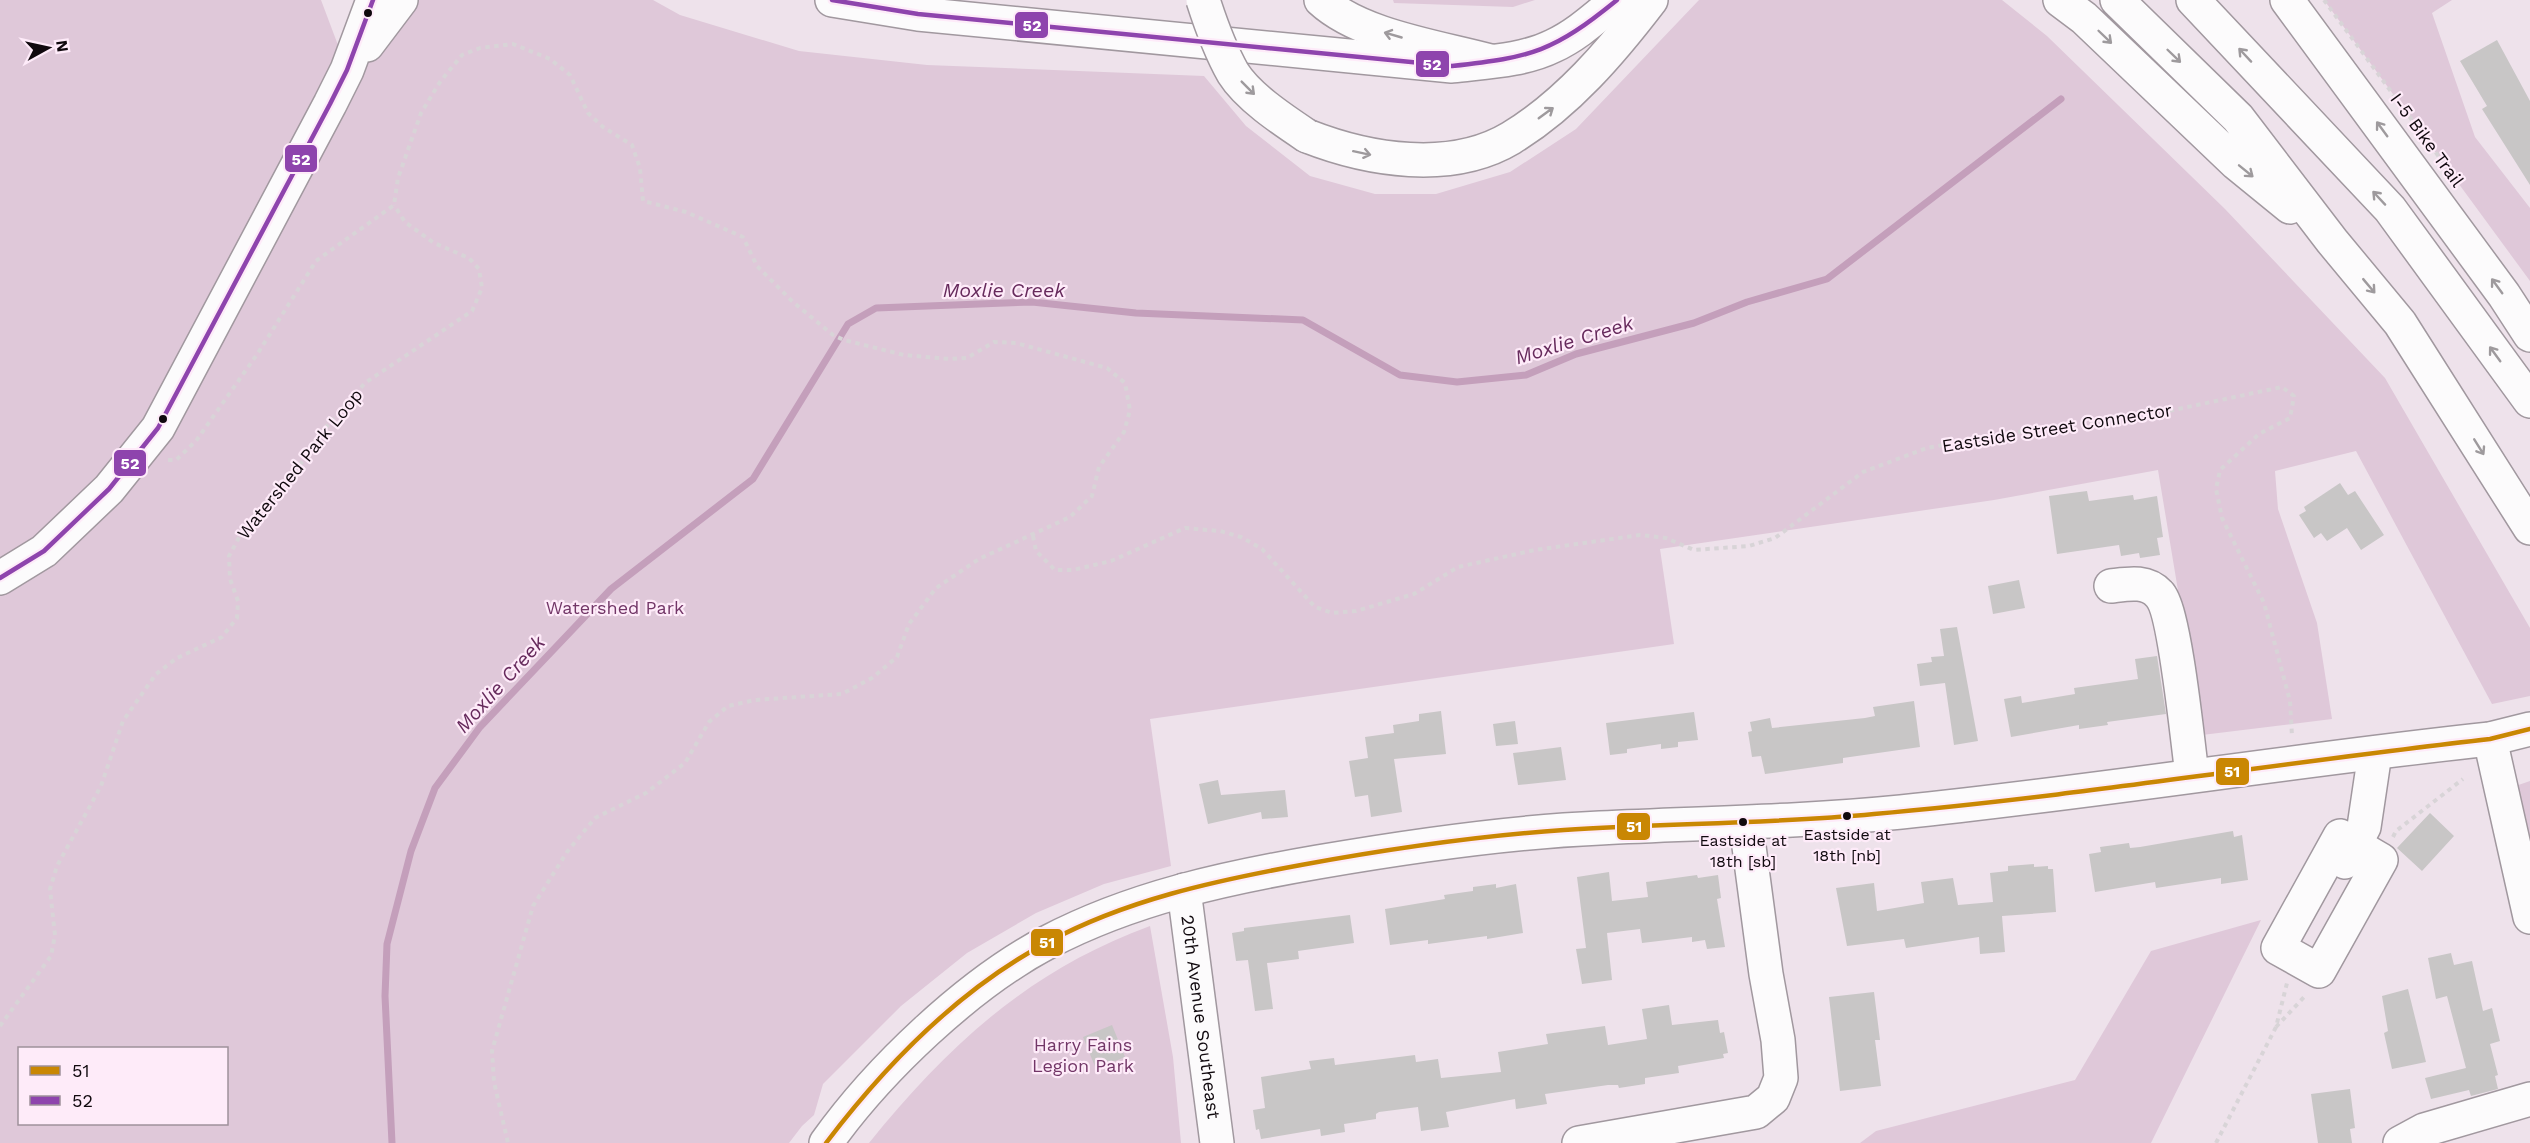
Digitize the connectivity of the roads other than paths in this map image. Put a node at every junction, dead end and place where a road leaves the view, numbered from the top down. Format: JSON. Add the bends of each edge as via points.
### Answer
{"nodes":[{"id":1,"x":373,"y":0,"type":"edge"},
{"id":2,"x":401,"y":0,"type":"edge"},
{"id":3,"x":832,"y":0,"type":"edge"},
{"id":4,"x":1203,"y":0,"type":"edge"},
{"id":5,"x":1321,"y":0,"type":"edge"},
{"id":6,"x":1617,"y":0,"type":"edge"},
{"id":7,"x":1651,"y":0,"type":"edge"},
{"id":8,"x":2060,"y":0,"type":"edge"},
{"id":9,"x":2117,"y":0,"type":"edge"},
{"id":10,"x":2193,"y":0,"type":"edge"},
{"id":11,"x":2287,"y":0,"type":"edge"},
{"id":12,"x":1490,"y":61,"type":"junction"},
{"id":13,"x":347,"y":70,"type":"junction"},
{"id":14,"x":2332,"y":241,"type":"junction"},
{"id":15,"x":2530,"y":335,"type":"edge"},
{"id":16,"x":2530,"y":401,"type":"edge"},
{"id":17,"x":2530,"y":528,"type":"edge"},
{"id":18,"x":0,"y":578,"type":"edge"},
{"id":19,"x":2111,"y":586,"type":"dead end"},
{"id":20,"x":2530,"y":729,"type":"edge"},
{"id":21,"x":2490,"y":739,"type":"junction"},
{"id":22,"x":2375,"y":753,"type":"junction"},
{"id":23,"x":2192,"y":774,"type":"junction"},
{"id":24,"x":1746,"y":824,"type":"junction"},
{"id":25,"x":1184,"y":890,"type":"junction"},
{"id":26,"x":2530,"y":917,"type":"edge"},
{"id":27,"x":2293,"y":956,"type":"road end"},
{"id":28,"x":2530,"y":1099,"type":"edge"},
{"id":29,"x":1677,"y":1135,"type":"edge"},
{"id":30,"x":826,"y":1143,"type":"edge"},
{"id":31,"x":1217,"y":1143,"type":"edge"},
{"id":32,"x":1579,"y":1143,"type":"edge"},
{"id":33,"x":2400,"y":1143,"type":"edge"}],
"edges":[{"from":1,"to":13,"type":"main road"},
{"from":2,"to":13,"type":"main road"},
{"from":3,"to":12,"type":"main road","via":[[918,14],[1452,66]]},
{"from":4,"to":7,"type":"main road","one_way":true,"bridge":true,"via":[[1234,75],[1271,111],[1306,136],[1337,148],[1425,160],[1470,154],[1510,139],[1557,105]]},
{"from":12,"to":5,"type":"main road","one_way":true,"via":[[1384,33],[1344,18]]},
{"from":6,"to":12,"type":"main road","via":[[1581,30],[1551,47]]},
{"from":8,"to":14,"type":"main road","one_way":true,"via":[[2084,18],[2236,164]]},
{"from":9,"to":14,"type":"main road","one_way":true,"via":[[2238,118]]},
{"from":16,"to":10,"type":"main road","one_way":true,"via":[[2390,209]]},
{"from":15,"to":11,"type":"main road","one_way":true},
{"from":13,"to":18,"type":"main road","via":[[158,428],[108,489],[44,551]]},
{"from":14,"to":17,"type":"main road","one_way":true,"via":[[2400,323]]},
{"from":19,"to":23,"type":"main road","via":[[2135,583],[2151,587],[2165,602]]},
{"from":20,"to":21,"type":"main road"},
{"from":21,"to":22,"type":"main road"},
{"from":21,"to":26,"type":"main road"},
{"from":22,"to":23,"type":"main road"},
{"from":22,"to":27,"type":"main road","via":[[2364,827]]},
{"from":23,"to":24,"type":"main road","via":[[1900,812]]},
{"from":24,"to":25,"type":"main road","via":[[1596,828],[1456,842],[1251,873]]},
{"from":24,"to":29,"type":"main road","via":[[1781,1078],[1773,1098],[1756,1112]]},
{"from":25,"to":30,"type":"main road","via":[[1113,913],[1047,943],[989,979],[939,1019]]},
{"from":25,"to":31,"type":"main road","name":"20th Avenue Southeast"},
{"from":28,"to":33,"type":"main road","via":[[2424,1130]]},
{"from":29,"to":32,"type":"main road"}]}
